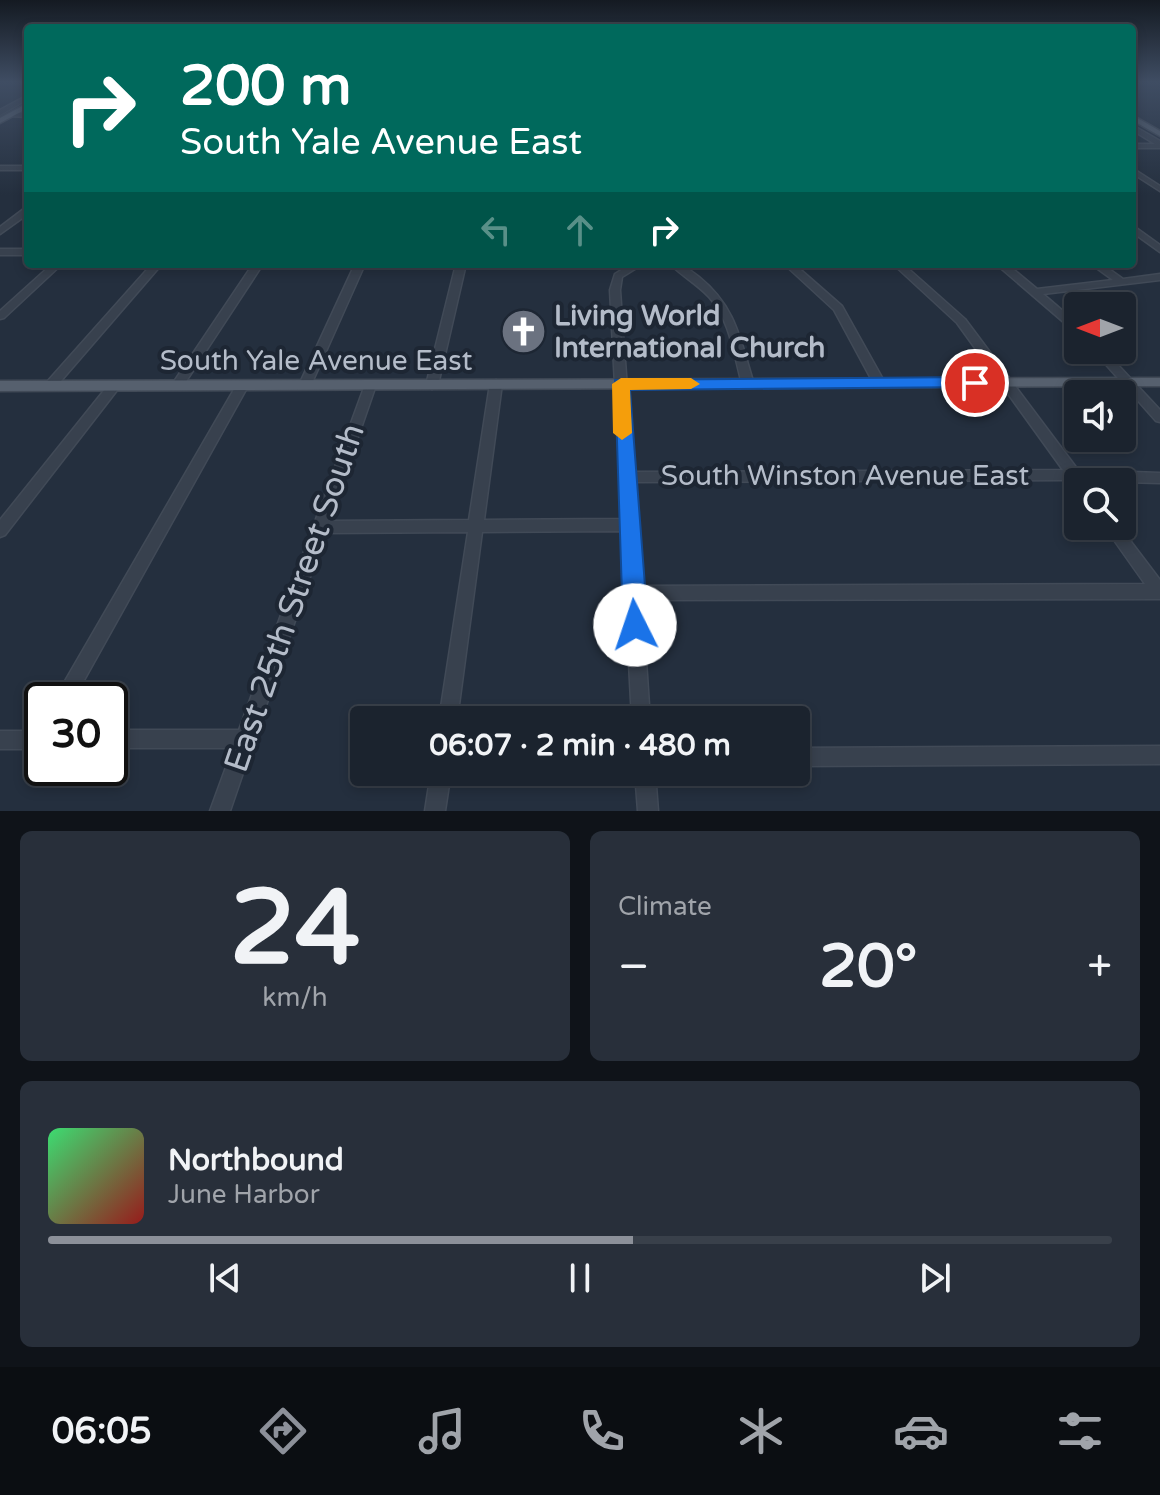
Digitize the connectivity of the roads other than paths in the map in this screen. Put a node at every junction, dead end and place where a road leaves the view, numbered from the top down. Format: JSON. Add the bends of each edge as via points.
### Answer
{"nodes":[{"id":1,"x":1136,"y":125,"type":"edge"},
{"id":2,"x":1160,"y":141,"type":"edge"},
{"id":3,"x":1136,"y":145,"type":"edge"},
{"id":4,"x":24,"y":168,"type":"edge"},
{"id":5,"x":1,"y":169,"type":"edge"},
{"id":6,"x":1136,"y":173,"type":"edge"},
{"id":7,"x":1160,"y":189,"type":"edge"},
{"id":8,"x":24,"y":213,"type":"edge"},
{"id":9,"x":0,"y":231,"type":"edge"},
{"id":10,"x":1136,"y":231,"type":"edge"},
{"id":11,"x":1160,"y":249,"type":"edge"},
{"id":12,"x":0,"y":252,"type":"edge"},
{"id":13,"x":24,"y":252,"type":"edge"},
{"id":14,"x":53,"y":268,"type":"edge"},
{"id":15,"x":153,"y":268,"type":"edge"},
{"id":16,"x":255,"y":268,"type":"edge"},
{"id":17,"x":358,"y":268,"type":"edge"},
{"id":18,"x":460,"y":268,"type":"edge"},
{"id":19,"x":629,"y":268,"type":"edge"},
{"id":20,"x":680,"y":268,"type":"edge"},
{"id":21,"x":793,"y":268,"type":"edge"},
{"id":22,"x":903,"y":268,"type":"edge"},
{"id":23,"x":1006,"y":268,"type":"edge"},
{"id":24,"x":1102,"y":268,"type":"edge"},
{"id":25,"x":1160,"y":277,"type":"edge"},
{"id":26,"x":1122,"y":282,"type":"junction"},
{"id":27,"x":1038,"y":292,"type":"junction"},
{"id":28,"x":0,"y":316,"type":"edge"},
{"id":29,"x":1064,"y":316,"type":"edge"},
{"id":30,"x":1111,"y":364,"type":"edge"},
{"id":31,"x":1126,"y":380,"type":"edge"},
{"id":32,"x":1136,"y":382,"type":"edge"},
{"id":33,"x":1160,"y":382,"type":"edge"},
{"id":34,"x":879,"y":383,"type":"junction"},
{"id":35,"x":1007,"y":383,"type":"junction"},
{"id":36,"x":1064,"y":383,"type":"edge"},
{"id":37,"x":496,"y":384,"type":"junction"},
{"id":38,"x":621,"y":384,"type":"junction"},
{"id":39,"x":748,"y":384,"type":"junction"},
{"id":40,"x":305,"y":385,"type":"junction"},
{"id":41,"x":370,"y":385,"type":"junction"},
{"id":42,"x":432,"y":385,"type":"junction"},
{"id":43,"x":0,"y":386,"type":"edge"},
{"id":44,"x":50,"y":386,"type":"junction"},
{"id":45,"x":114,"y":386,"type":"junction"},
{"id":46,"x":177,"y":386,"type":"junction"},
{"id":47,"x":242,"y":386,"type":"junction"},
{"id":48,"x":1136,"y":391,"type":"edge"},
{"id":49,"x":1160,"y":418,"type":"edge"},
{"id":50,"x":1069,"y":468,"type":"edge"},
{"id":51,"x":625,"y":477,"type":"junction"},
{"id":52,"x":1136,"y":478,"type":"edge"},
{"id":53,"x":1160,"y":478,"type":"edge"},
{"id":54,"x":1064,"y":479,"type":"edge"},
{"id":55,"x":629,"y":525,"type":"junction"},
{"id":56,"x":475,"y":526,"type":"junction"},
{"id":57,"x":320,"y":527,"type":"junction"},
{"id":58,"x":0,"y":531,"type":"edge"},
{"id":59,"x":1121,"y":540,"type":"edge"},
{"id":60,"x":1160,"y":592,"type":"edge"},
{"id":61,"x":633,"y":593,"type":"junction"},
{"id":62,"x":73,"y":682,"type":"edge"},
{"id":63,"x":450,"y":706,"type":"edge"},
{"id":64,"x":640,"y":706,"type":"edge"},
{"id":65,"x":24,"y":739,"type":"edge"},
{"id":66,"x":128,"y":739,"type":"edge"},
{"id":67,"x":246,"y":739,"type":"junction"},
{"id":68,"x":0,"y":740,"type":"edge"},
{"id":69,"x":1160,"y":755,"type":"edge"},
{"id":70,"x":810,"y":757,"type":"edge"},
{"id":71,"x":439,"y":786,"type":"edge"},
{"id":72,"x":646,"y":786,"type":"edge"},
{"id":73,"x":220,"y":811,"type":"edge"},
{"id":74,"x":435,"y":811,"type":"edge"},
{"id":75,"x":648,"y":811,"type":"edge"}],
"edges":[{"from":1,"to":2,"type":"main road"},
{"from":2,"to":3,"type":"street"},
{"from":4,"to":5,"type":"street"},
{"from":6,"to":7,"type":"street"},
{"from":8,"to":9,"type":"street"},
{"from":10,"to":11,"type":"street"},
{"from":12,"to":13,"type":"street"},
{"from":14,"to":28,"type":"street"},
{"from":15,"to":44,"type":"street"},
{"from":16,"to":46,"type":"street"},
{"from":17,"to":40,"type":"street"},
{"from":18,"to":42,"type":"street"},
{"from":19,"to":38,"type":"street","via":[[616,283]]},
{"from":20,"to":39,"type":"street","via":[[705,286],[731,318]]},
{"from":21,"to":34,"type":"street","via":[[838,308]]},
{"from":22,"to":35,"type":"street","via":[[952,310]]},
{"from":23,"to":27,"type":"street"},
{"from":24,"to":26,"type":"street"},
{"from":25,"to":26,"type":"street"},
{"from":26,"to":27,"type":"street"},
{"from":27,"to":29,"type":"street"},
{"from":30,"to":31,"type":"street"},
{"from":32,"to":33,"type":"main road","name":"South Yale Avenue East"},
{"from":34,"to":35,"type":"main road","name":"South Yale Avenue East"},
{"from":34,"to":39,"type":"main road","name":"South Yale Avenue East"},
{"from":35,"to":36,"type":"main road","name":"South Yale Avenue East"},
{"from":35,"to":50,"type":"street"},
{"from":37,"to":38,"type":"main road","name":"South Yale Avenue East"},
{"from":37,"to":42,"type":"main road","name":"South Yale Avenue East"},
{"from":37,"to":56,"type":"street"},
{"from":38,"to":39,"type":"main road","name":"South Yale Avenue East"},
{"from":38,"to":51,"type":"street"},
{"from":40,"to":41,"type":"main road","name":"South Yale Avenue East"},
{"from":40,"to":47,"type":"main road","name":"South Yale Avenue East"},
{"from":41,"to":42,"type":"main road","name":"South Yale Avenue East"},
{"from":41,"to":57,"type":"street","name":"East 25th Street South"},
{"from":43,"to":44,"type":"main road","name":"South Yale Avenue East"},
{"from":44,"to":45,"type":"main road","name":"South Yale Avenue East"},
{"from":45,"to":46,"type":"main road","name":"South Yale Avenue East"},
{"from":45,"to":58,"type":"street"},
{"from":46,"to":47,"type":"main road","name":"South Yale Avenue East"},
{"from":47,"to":62,"type":"street"},
{"from":48,"to":49,"type":"street"},
{"from":51,"to":54,"type":"street","name":"South Winston Avenue East"},
{"from":51,"to":55,"type":"street"},
{"from":52,"to":53,"type":"street","name":"South Winston Avenue East"},
{"from":55,"to":56,"type":"street"},
{"from":55,"to":61,"type":"street"},
{"from":56,"to":57,"type":"street"},
{"from":56,"to":63,"type":"street"},
{"from":57,"to":67,"type":"street","name":"East 25th Street South"},
{"from":59,"to":60,"type":"street"},
{"from":60,"to":61,"type":"street"},
{"from":61,"to":64,"type":"street"},
{"from":65,"to":68,"type":"street"},
{"from":66,"to":67,"type":"street"},
{"from":67,"to":73,"type":"street","name":"East 25th Street South"},
{"from":69,"to":70,"type":"street"},
{"from":71,"to":74,"type":"street"},
{"from":72,"to":75,"type":"street"}]}
